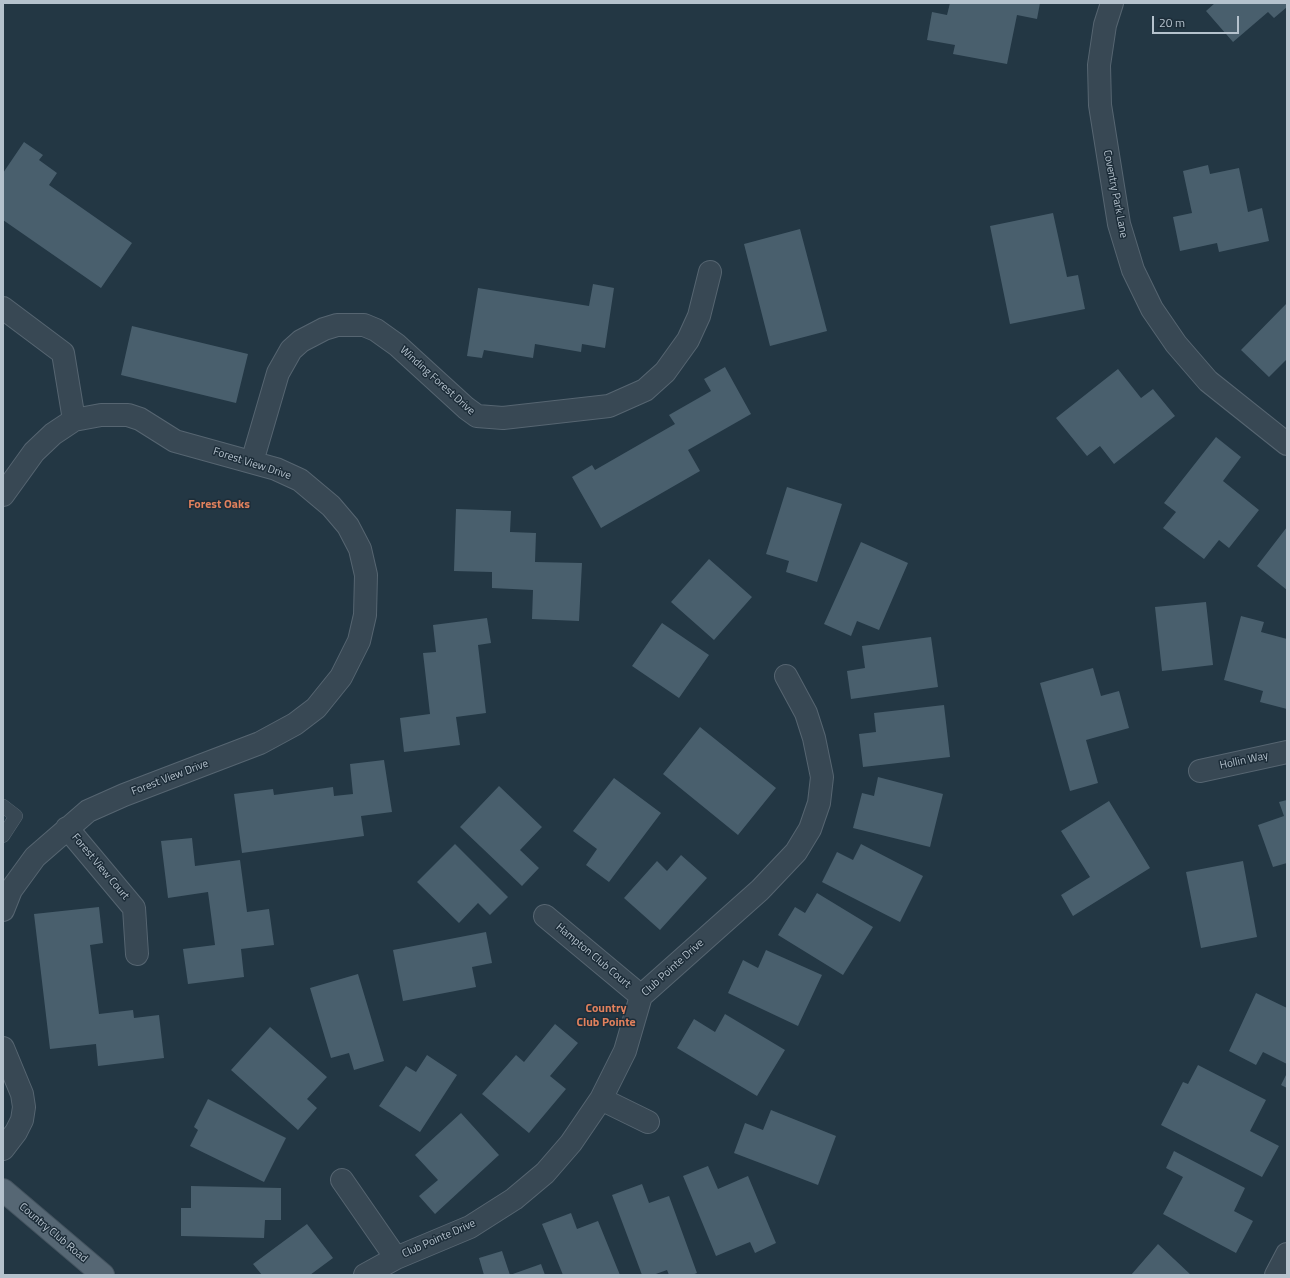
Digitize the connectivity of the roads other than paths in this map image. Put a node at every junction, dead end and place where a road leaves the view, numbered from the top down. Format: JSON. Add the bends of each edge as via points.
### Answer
{"nodes":[{"id":1,"x":1112,"y":3,"type":"edge"},
{"id":2,"x":710,"y":272,"type":"dead end"},
{"id":3,"x":3,"y":308,"type":"edge"},
{"id":4,"x":74,"y":420,"type":"junction"},
{"id":5,"x":1287,"y":444,"type":"edge"},
{"id":6,"x":252,"y":462,"type":"junction"},
{"id":7,"x":3,"y":495,"type":"edge"},
{"id":8,"x":786,"y":676,"type":"dead end"},
{"id":9,"x":1287,"y":752,"type":"edge"},
{"id":10,"x":1200,"y":771,"type":"dead end"},
{"id":11,"x":3,"y":806,"type":"edge"},
{"id":12,"x":67,"y":828,"type":"junction"},
{"id":13,"x":3,"y":836,"type":"edge"},
{"id":14,"x":3,"y":910,"type":"edge"},
{"id":15,"x":545,"y":916,"type":"dead end"},
{"id":16,"x":137,"y":954,"type":"dead end"},
{"id":17,"x":641,"y":996,"type":"junction"},
{"id":18,"x":3,"y":1048,"type":"edge"},
{"id":19,"x":601,"y":1098,"type":"junction"},
{"id":20,"x":648,"y":1122,"type":"dead end"},
{"id":21,"x":3,"y":1148,"type":"edge"},
{"id":22,"x":342,"y":1180,"type":"dead end"},
{"id":23,"x":3,"y":1190,"type":"edge"},
{"id":24,"x":1287,"y":1254,"type":"edge"},
{"id":25,"x":396,"y":1258,"type":"junction"},
{"id":26,"x":103,"y":1275,"type":"edge"},
{"id":27,"x":365,"y":1275,"type":"edge"},
{"id":28,"x":1276,"y":1275,"type":"edge"}],
"edges":[{"from":1,"to":5,"type":"street","name":"Coventry Park Lane","via":[[1105,25],[1100,65],[1100,105],[1119,224],[1133,270],[1152,309],[1176,344],[1208,380]]},
{"from":2,"to":6,"type":"street","name":"Winding Forest Drive","via":[[699,316],[688,340],[665,372],[646,390],[609,406],[503,418],[477,416],[397,345],[376,330],[364,325],[338,325],[324,329],[301,341],[291,350],[278,373]]},
{"from":3,"to":4,"type":"street","via":[[63,353]]},
{"from":4,"to":6,"type":"street","name":"Forest View Drive","via":[[101,414],[128,415],[140,419],[175,441]]},
{"from":4,"to":7,"type":"street","name":"Forest View Drive","via":[[53,434],[34,452]]},
{"from":6,"to":12,"type":"street","name":"Forest View Drive","via":[[300,480],[331,506],[348,526],[360,549],[366,575],[365,615],[359,641],[341,677],[316,708],[296,724],[260,743],[88,811]]},
{"from":8,"to":17,"type":"street","name":"Club Pointe Drive","via":[[806,713],[822,777],[819,803],[810,829],[796,852],[760,890]]},
{"from":9,"to":10,"type":"street","name":"Hollin Way"},
{"from":11,"to":13,"type":"lane","via":[[16,816]]},
{"from":12,"to":14,"type":"street","name":"Forest View Drive","via":[[34,857],[11,890]]},
{"from":12,"to":16,"type":"street","name":"Forest View Court","via":[[134,908]]},
{"from":15,"to":17,"type":"street","name":"Hampton Club Court"},
{"from":17,"to":19,"type":"street","name":"Club Pointe Drive","via":[[625,1051]]},
{"from":18,"to":21,"type":"street","via":[[22,1094],[24,1107],[22,1120],[16,1132]]},
{"from":19,"to":20,"type":"street"},
{"from":19,"to":25,"type":"street","name":"Club Pointe Drive","via":[[571,1143],[545,1173],[514,1199],[470,1227]]},
{"from":22,"to":25,"type":"street"},
{"from":23,"to":26,"type":"main road","name":"Country Club Road"},
{"from":24,"to":28,"type":"street"},
{"from":25,"to":27,"type":"street","name":"Club Pointe Drive"}]}
